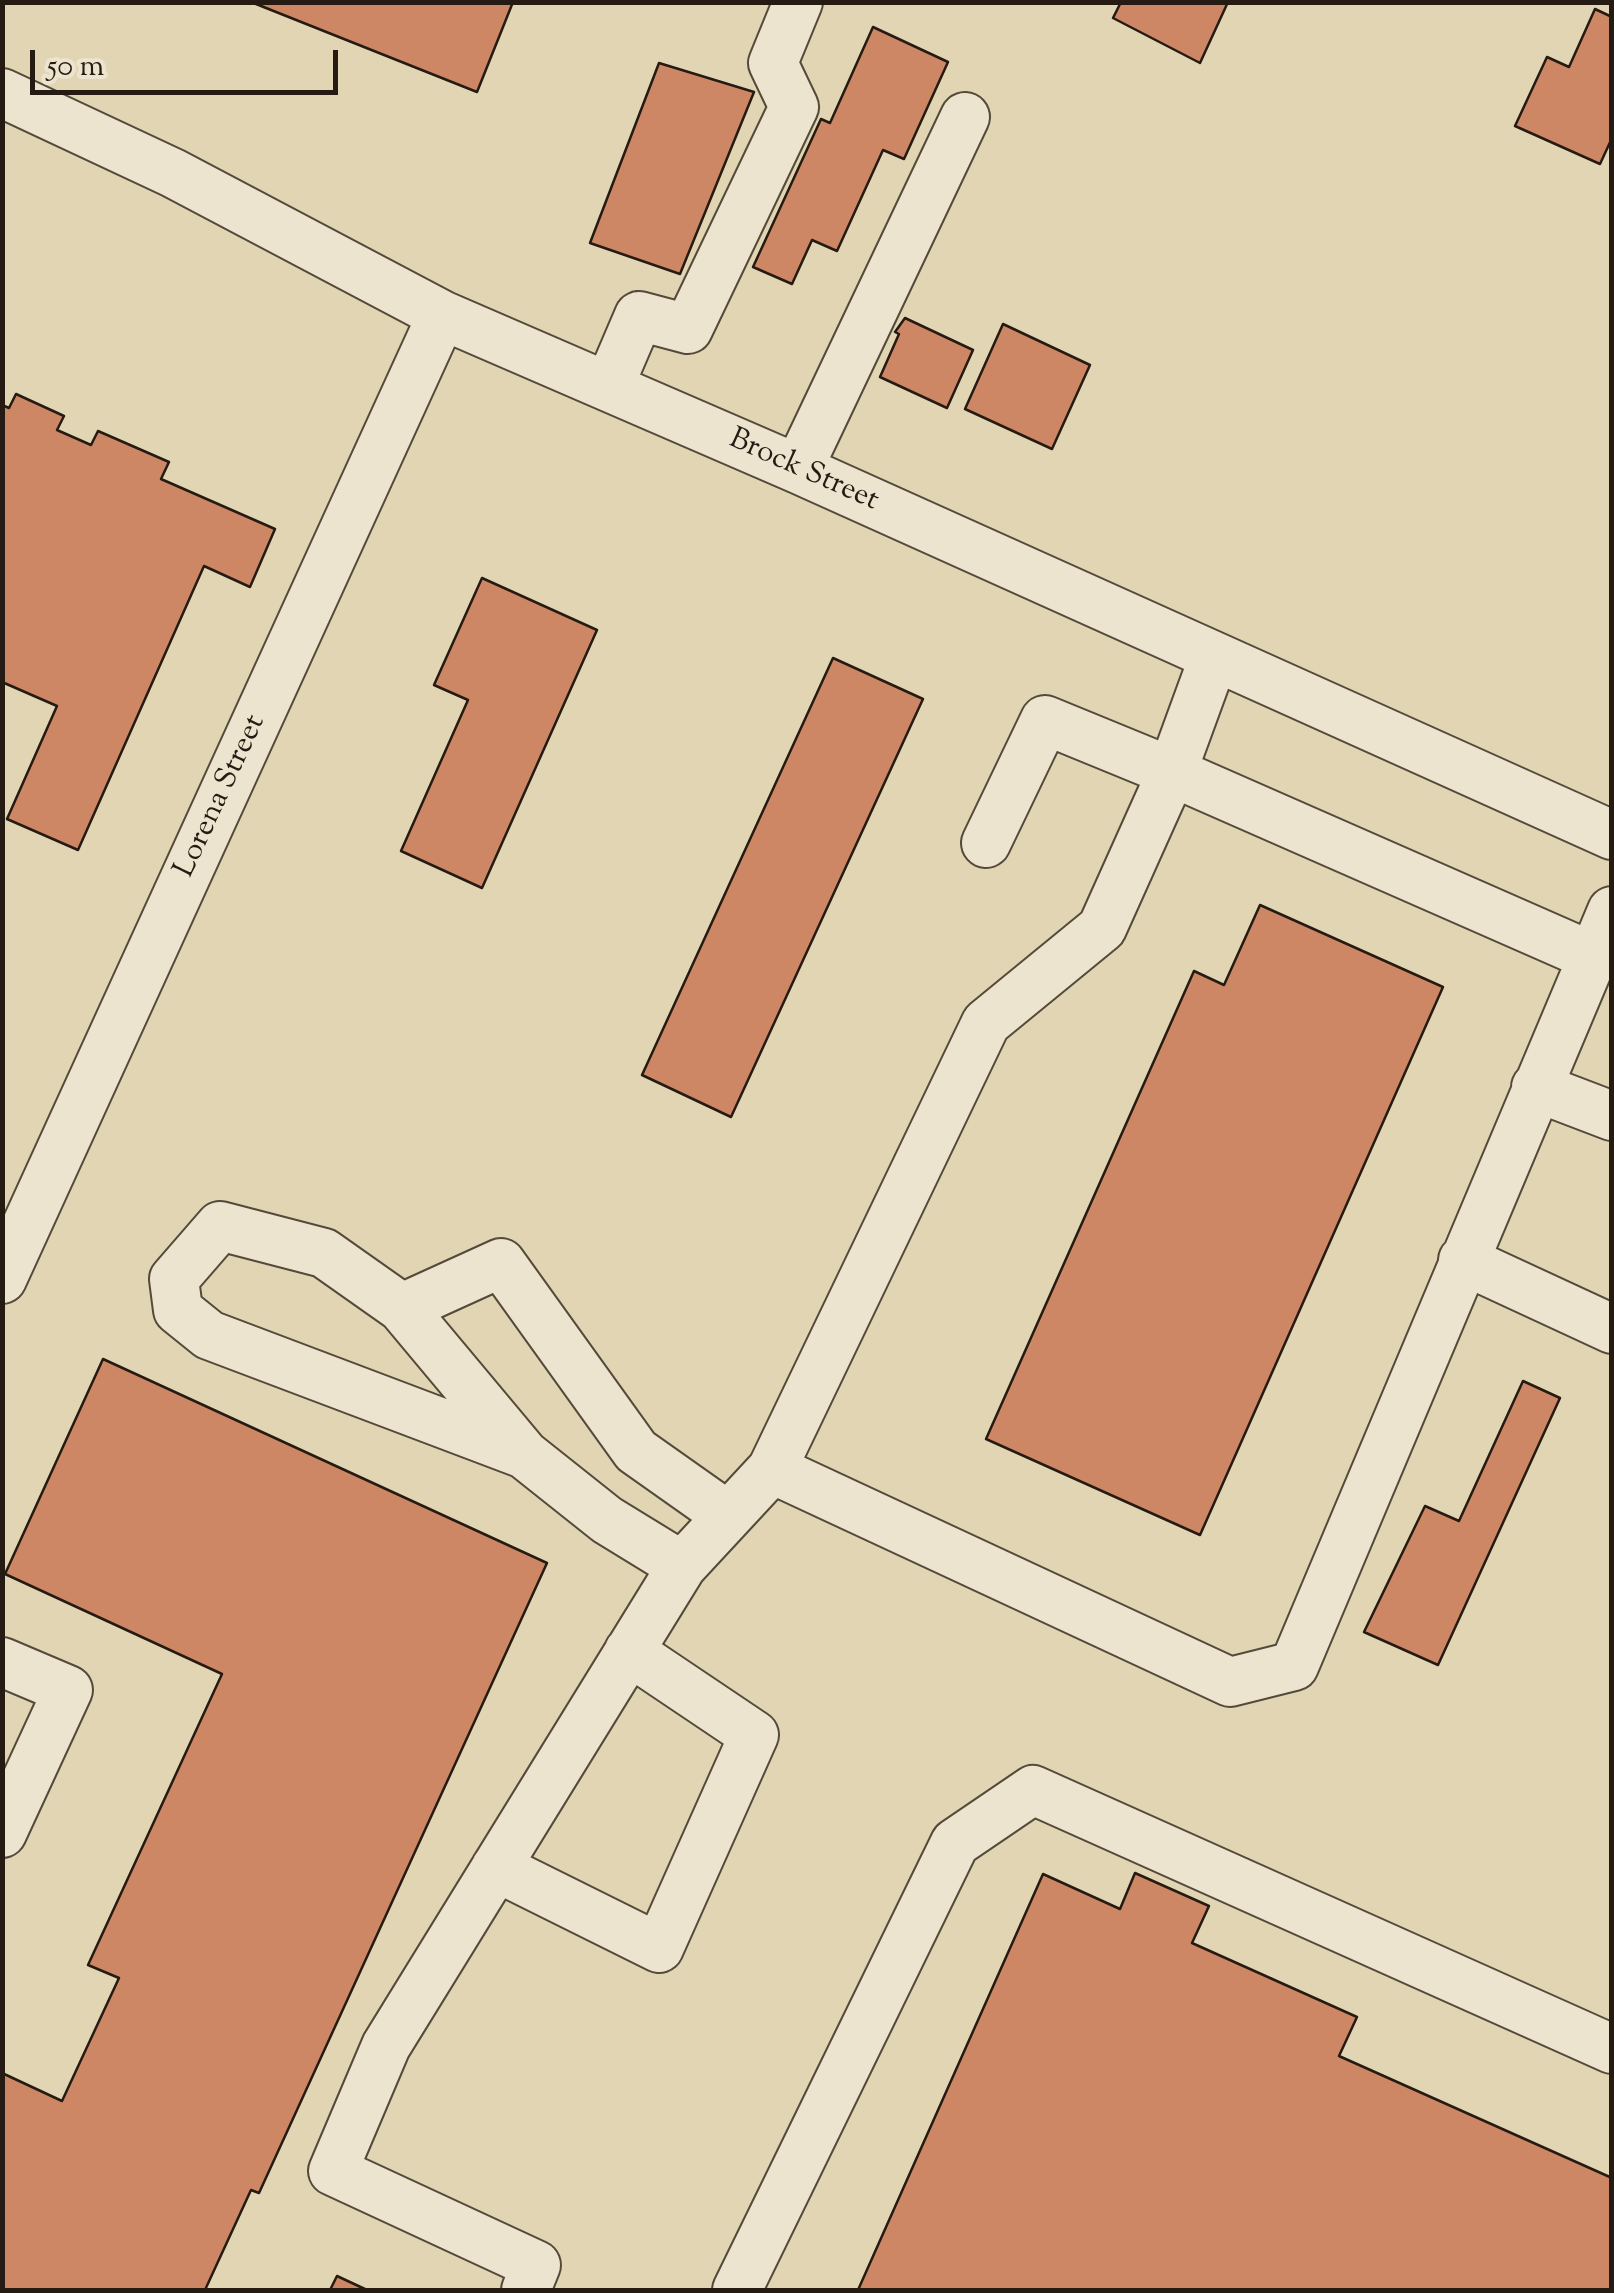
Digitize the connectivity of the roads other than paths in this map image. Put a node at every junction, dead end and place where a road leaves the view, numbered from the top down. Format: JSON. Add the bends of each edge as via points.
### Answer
{"nodes":[{"id":1,"x":798,"y":2,"type":"edge"},
{"id":2,"x":2,"y":94,"type":"edge"},
{"id":3,"x":966,"y":117,"type":"dead end"},
{"id":4,"x":442,"y":315,"type":"junction"},
{"id":5,"x":609,"y":386,"type":"junction"},
{"id":6,"x":798,"y":469,"type":"junction"},
{"id":7,"x":1214,"y":657,"type":"junction"},
{"id":8,"x":1172,"y":772,"type":"junction"},
{"id":9,"x":1612,"y":835,"type":"edge"},
{"id":10,"x":986,"y":843,"type":"dead end"},
{"id":11,"x":1612,"y":911,"type":"edge"},
{"id":12,"x":1594,"y":981,"type":"edge"},
{"id":13,"x":1536,"y":1087,"type":"junction"},
{"id":14,"x":1612,"y":1116,"type":"edge"},
{"id":15,"x":1464,"y":1260,"type":"junction"},
{"id":16,"x":2,"y":1279,"type":"edge"},
{"id":17,"x":402,"y":1308,"type":"junction"},
{"id":18,"x":1612,"y":1330,"type":"edge"},
{"id":19,"x":524,"y":1454,"type":"junction"},
{"id":20,"x":772,"y":1470,"type":"junction"},
{"id":21,"x":728,"y":1516,"type":"junction"},
{"id":22,"x":682,"y":1566,"type":"junction"},
{"id":23,"x":629,"y":1651,"type":"junction"},
{"id":24,"x":2,"y":1662,"type":"edge"},
{"id":25,"x":2,"y":1833,"type":"edge"},
{"id":26,"x":496,"y":1867,"type":"junction"},
{"id":27,"x":1612,"y":2049,"type":"edge"},
{"id":28,"x":526,"y":2290,"type":"edge"},
{"id":29,"x":737,"y":2290,"type":"edge"}],
"edges":[{"from":1,"to":5,"type":"street","via":[[772,63],[794,107],[688,328],[640,316]]},
{"from":2,"to":4,"type":"street","name":"Brock Street","via":[[173,173]]},
{"from":3,"to":6,"type":"street"},
{"from":4,"to":5,"type":"street","name":"Brock Street"},
{"from":4,"to":16,"type":"street","name":"Lorena Street"},
{"from":5,"to":6,"type":"street","name":"Brock Street"},
{"from":6,"to":7,"type":"street","name":"Brock Street"},
{"from":7,"to":8,"type":"street"},
{"from":7,"to":9,"type":"street","name":"Brock Street"},
{"from":8,"to":10,"type":"street","via":[[1045,720]]},
{"from":8,"to":12,"type":"street"},
{"from":8,"to":20,"type":"street","via":[[1102,928],[986,1023]]},
{"from":11,"to":12,"type":"street"},
{"from":12,"to":13,"type":"street"},
{"from":13,"to":14,"type":"street"},
{"from":13,"to":15,"type":"street"},
{"from":15,"to":18,"type":"street"},
{"from":15,"to":20,"type":"street","via":[[1294,1666],[1230,1682]]},
{"from":17,"to":19,"type":"street"},
{"from":17,"to":19,"type":"street","via":[[324,1253],[220,1226],[174,1279],[178,1310],[208,1334]]},
{"from":17,"to":21,"type":"street","via":[[501,1263],[636,1451]]},
{"from":19,"to":22,"type":"street","via":[[608,1520]]},
{"from":20,"to":21,"type":"street"},
{"from":21,"to":22,"type":"street"},
{"from":22,"to":23,"type":"street"},
{"from":23,"to":26,"type":"street"},
{"from":23,"to":26,"type":"street","via":[[754,1735],[659,1948]]},
{"from":24,"to":25,"type":"street","via":[[68,1690]]},
{"from":26,"to":28,"type":"street","via":[[386,2046],[333,2171],[536,2266]]},
{"from":27,"to":29,"type":"street","via":[[1033,1790],[955,1843]]}]}
